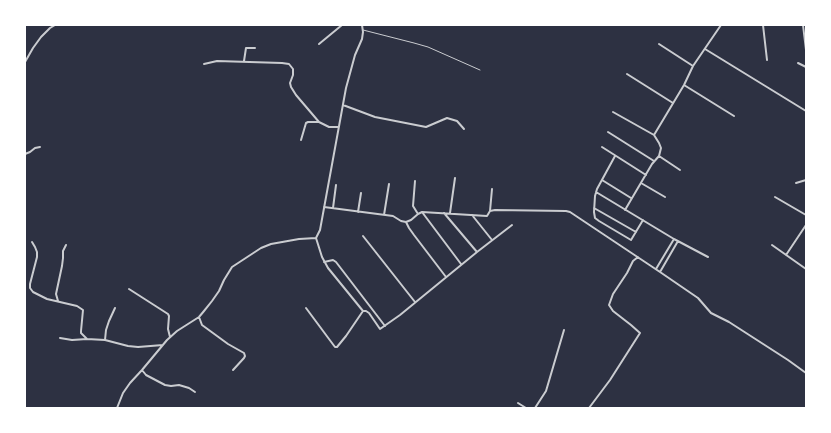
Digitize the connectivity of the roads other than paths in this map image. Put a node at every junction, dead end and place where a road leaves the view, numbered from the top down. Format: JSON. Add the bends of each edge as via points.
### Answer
{"nodes":[{"id":1,"x":55,"y":25,"type":"edge"},
{"id":2,"x":342,"y":25,"type":"edge"},
{"id":3,"x":362,"y":25,"type":"edge"},
{"id":4,"x":721,"y":25,"type":"edge"},
{"id":5,"x":763,"y":25,"type":"edge"},
{"id":6,"x":803,"y":25,"type":"edge"},
{"id":7,"x":362,"y":30,"type":"junction"},
{"id":8,"x":319,"y":44,"type":"dead end"},
{"id":9,"x":660,"y":44,"type":"dead end"},
{"id":10,"x":255,"y":48,"type":"dead end"},
{"id":11,"x":705,"y":49,"type":"junction"},
{"id":12,"x":806,"y":50,"type":"edge"},
{"id":13,"x":767,"y":60,"type":"dead end"},
{"id":14,"x":244,"y":61,"type":"junction"},
{"id":15,"x":25,"y":62,"type":"edge"},
{"id":16,"x":798,"y":63,"type":"dead end"},
{"id":17,"x":204,"y":64,"type":"dead end"},
{"id":18,"x":693,"y":66,"type":"junction"},
{"id":19,"x":806,"y":67,"type":"edge"},
{"id":20,"x":480,"y":70,"type":"dead end"},
{"id":21,"x":627,"y":74,"type":"dead end"},
{"id":22,"x":684,"y":85,"type":"junction"},
{"id":23,"x":673,"y":103,"type":"junction"},
{"id":24,"x":342,"y":105,"type":"junction"},
{"id":25,"x":806,"y":111,"type":"edge"},
{"id":26,"x":613,"y":112,"type":"dead end"},
{"id":27,"x":734,"y":116,"type":"dead end"},
{"id":28,"x":319,"y":122,"type":"junction"},
{"id":29,"x":338,"y":127,"type":"junction"},
{"id":30,"x":464,"y":129,"type":"dead end"},
{"id":31,"x":608,"y":132,"type":"dead end"},
{"id":32,"x":654,"y":134,"type":"junction"},
{"id":33,"x":301,"y":140,"type":"dead end"},
{"id":34,"x":40,"y":147,"type":"dead end"},
{"id":35,"x":602,"y":147,"type":"dead end"},
{"id":36,"x":25,"y":154,"type":"edge"},
{"id":37,"x":615,"y":156,"type":"junction"},
{"id":38,"x":659,"y":156,"type":"junction"},
{"id":39,"x":654,"y":161,"type":"junction"},
{"id":40,"x":680,"y":170,"type":"dead end"},
{"id":41,"x":646,"y":175,"type":"junction"},
{"id":42,"x":455,"y":178,"type":"dead end"},
{"id":43,"x":602,"y":180,"type":"junction"},
{"id":44,"x":806,"y":180,"type":"edge"},
{"id":45,"x":415,"y":181,"type":"dead end"},
{"id":46,"x":641,"y":183,"type":"junction"},
{"id":47,"x":796,"y":183,"type":"dead end"},
{"id":48,"x":389,"y":184,"type":"dead end"},
{"id":49,"x":336,"y":185,"type":"dead end"},
{"id":50,"x":492,"y":189,"type":"dead end"},
{"id":51,"x":361,"y":192,"type":"dead end"},
{"id":52,"x":596,"y":192,"type":"junction"},
{"id":53,"x":775,"y":197,"type":"dead end"},
{"id":54,"x":632,"y":198,"type":"junction"},
{"id":55,"x":665,"y":198,"type":"dead end"},
{"id":56,"x":324,"y":207,"type":"junction"},
{"id":57,"x":333,"y":208,"type":"junction"},
{"id":58,"x":594,"y":208,"type":"junction"},
{"id":59,"x":624,"y":210,"type":"junction"},
{"id":60,"x":490,"y":211,"type":"junction"},
{"id":61,"x":358,"y":212,"type":"junction"},
{"id":62,"x":422,"y":212,"type":"junction"},
{"id":63,"x":444,"y":213,"type":"junction"},
{"id":64,"x":450,"y":213,"type":"junction"},
{"id":65,"x":418,"y":214,"type":"junction"},
{"id":66,"x":384,"y":215,"type":"junction"},
{"id":67,"x":472,"y":215,"type":"junction"},
{"id":68,"x":806,"y":215,"type":"edge"},
{"id":69,"x":643,"y":220,"type":"junction"},
{"id":70,"x":406,"y":222,"type":"junction"},
{"id":71,"x":806,"y":224,"type":"edge"},
{"id":72,"x":512,"y":225,"type":"dead end"},
{"id":73,"x":636,"y":232,"type":"junction"},
{"id":74,"x":363,"y":236,"type":"dead end"},
{"id":75,"x":316,"y":238,"type":"junction"},
{"id":76,"x":674,"y":239,"type":"junction"},
{"id":77,"x":492,"y":240,"type":"junction"},
{"id":78,"x":678,"y":241,"type":"junction"},
{"id":79,"x":32,"y":242,"type":"dead end"},
{"id":80,"x":66,"y":245,"type":"dead end"},
{"id":81,"x":772,"y":245,"type":"dead end"},
{"id":82,"x":476,"y":252,"type":"junction"},
{"id":83,"x":786,"y":255,"type":"junction"},
{"id":84,"x":638,"y":257,"type":"junction"},
{"id":85,"x":708,"y":257,"type":"dead end"},
{"id":86,"x":324,"y":262,"type":"junction"},
{"id":87,"x":462,"y":264,"type":"junction"},
{"id":88,"x":656,"y":269,"type":"junction"},
{"id":89,"x":806,"y":269,"type":"edge"},
{"id":90,"x":660,"y":272,"type":"junction"},
{"id":91,"x":446,"y":277,"type":"junction"},
{"id":92,"x":129,"y":289,"type":"dead end"},
{"id":93,"x":58,"y":301,"type":"junction"},
{"id":94,"x":415,"y":302,"type":"junction"},
{"id":95,"x":115,"y":308,"type":"dead end"},
{"id":96,"x":306,"y":308,"type":"dead end"},
{"id":97,"x":363,"y":311,"type":"junction"},
{"id":98,"x":199,"y":317,"type":"junction"},
{"id":99,"x":385,"y":326,"type":"junction"},
{"id":100,"x":564,"y":330,"type":"dead end"},
{"id":101,"x":170,"y":337,"type":"junction"},
{"id":102,"x":60,"y":338,"type":"dead end"},
{"id":103,"x":87,"y":339,"type":"junction"},
{"id":104,"x":105,"y":340,"type":"junction"},
{"id":105,"x":162,"y":345,"type":"junction"},
{"id":106,"x":142,"y":370,"type":"junction"},
{"id":107,"x":233,"y":370,"type":"dead end"},
{"id":108,"x":806,"y":373,"type":"edge"},
{"id":109,"x":195,"y":392,"type":"dead end"},
{"id":110,"x":518,"y":402,"type":"dead end"},
{"id":111,"x":118,"y":408,"type":"edge"},
{"id":112,"x":526,"y":408,"type":"edge"},
{"id":113,"x":535,"y":408,"type":"edge"},
{"id":114,"x":590,"y":408,"type":"edge"}],
"edges":[{"from":1,"to":15,"type":"street","via":[[41,37]]},
{"from":2,"to":8,"type":"street"},
{"from":3,"to":7,"type":"street"},
{"from":4,"to":11,"type":"street"},
{"from":5,"to":13,"type":"street"},
{"from":6,"to":12,"type":"street"},
{"from":7,"to":20,"type":"lane","via":[[414,43]]},
{"from":7,"to":24,"type":"street","via":[[362,39]]},
{"from":9,"to":18,"type":"street"},
{"from":10,"to":14,"type":"street","via":[[246,48]]},
{"from":11,"to":18,"type":"street"},
{"from":11,"to":25,"type":"street"},
{"from":14,"to":17,"type":"street","via":[[217,61]]},
{"from":14,"to":28,"type":"street","via":[[290,64],[293,68],[291,87]]},
{"from":16,"to":19,"type":"street"},
{"from":18,"to":22,"type":"street"},
{"from":21,"to":23,"type":"street"},
{"from":22,"to":23,"type":"street"},
{"from":22,"to":27,"type":"street"},
{"from":23,"to":32,"type":"street"},
{"from":24,"to":29,"type":"street"},
{"from":24,"to":30,"type":"street","via":[[375,117],[426,127],[447,118],[456,121]]},
{"from":26,"to":32,"type":"street"},
{"from":28,"to":29,"type":"street","via":[[329,127]]},
{"from":28,"to":33,"type":"street","via":[[306,123]]},
{"from":29,"to":56,"type":"street"},
{"from":31,"to":39,"type":"street"},
{"from":32,"to":38,"type":"street","via":[[661,148]]},
{"from":34,"to":36,"type":"street"},
{"from":35,"to":37,"type":"street"},
{"from":37,"to":41,"type":"street"},
{"from":37,"to":43,"type":"street"},
{"from":38,"to":39,"type":"street"},
{"from":38,"to":40,"type":"street"},
{"from":39,"to":41,"type":"street"},
{"from":41,"to":46,"type":"street"},
{"from":42,"to":64,"type":"street"},
{"from":43,"to":52,"type":"street"},
{"from":43,"to":54,"type":"street"},
{"from":44,"to":47,"type":"street"},
{"from":45,"to":65,"type":"street","via":[[413,206]]},
{"from":46,"to":54,"type":"street"},
{"from":46,"to":55,"type":"street"},
{"from":48,"to":66,"type":"street"},
{"from":49,"to":57,"type":"street"},
{"from":50,"to":60,"type":"street"},
{"from":51,"to":61,"type":"street"},
{"from":52,"to":58,"type":"street"},
{"from":52,"to":59,"type":"street"},
{"from":53,"to":68,"type":"street"},
{"from":54,"to":59,"type":"street"},
{"from":56,"to":57,"type":"street"},
{"from":56,"to":75,"type":"street"},
{"from":57,"to":61,"type":"street"},
{"from":58,"to":73,"type":"street"},
{"from":58,"to":73,"type":"street","via":[[595,218],[630,239]]},
{"from":59,"to":69,"type":"street"},
{"from":60,"to":67,"type":"street","via":[[487,216]]},
{"from":60,"to":84,"type":"street","via":[[570,212]]},
{"from":61,"to":66,"type":"street"},
{"from":62,"to":63,"type":"street"},
{"from":62,"to":65,"type":"street"},
{"from":62,"to":87,"type":"street"},
{"from":63,"to":64,"type":"street"},
{"from":63,"to":82,"type":"street"},
{"from":64,"to":67,"type":"street"},
{"from":65,"to":70,"type":"street"},
{"from":66,"to":70,"type":"street"},
{"from":67,"to":77,"type":"street"},
{"from":69,"to":73,"type":"street"},
{"from":69,"to":76,"type":"street"},
{"from":70,"to":91,"type":"street"},
{"from":71,"to":83,"type":"street"},
{"from":72,"to":77,"type":"street"},
{"from":74,"to":94,"type":"street"},
{"from":75,"to":86,"type":"street"},
{"from":75,"to":98,"type":"street","via":[[271,244],[232,267],[219,291]]},
{"from":76,"to":78,"type":"street"},
{"from":76,"to":88,"type":"street"},
{"from":77,"to":82,"type":"street"},
{"from":78,"to":85,"type":"street"},
{"from":78,"to":90,"type":"street"},
{"from":79,"to":93,"type":"street","via":[[37,257],[30,288],[38,295]]},
{"from":80,"to":93,"type":"street","via":[[56,294]]},
{"from":81,"to":83,"type":"street"},
{"from":82,"to":87,"type":"street"},
{"from":83,"to":89,"type":"street"},
{"from":84,"to":88,"type":"street"},
{"from":84,"to":114,"type":"street","via":[[613,294],[609,305],[640,333]]},
{"from":86,"to":97,"type":"street"},
{"from":86,"to":99,"type":"street","via":[[336,262]]},
{"from":87,"to":91,"type":"street"},
{"from":88,"to":90,"type":"street"},
{"from":90,"to":108,"type":"street","via":[[698,298],[711,313],[729,322]]},
{"from":91,"to":94,"type":"street"},
{"from":92,"to":101,"type":"street","via":[[168,314]]},
{"from":93,"to":103,"type":"street","via":[[83,310],[81,333]]},
{"from":94,"to":99,"type":"street"},
{"from":95,"to":104,"type":"street","via":[[106,330]]},
{"from":96,"to":97,"type":"street","via":[[335,347]]},
{"from":97,"to":99,"type":"street","via":[[369,313],[380,329]]},
{"from":98,"to":101,"type":"street"},
{"from":98,"to":107,"type":"street","via":[[202,325],[244,353],[244,358]]},
{"from":100,"to":113,"type":"street","via":[[546,391]]},
{"from":101,"to":105,"type":"street"},
{"from":102,"to":103,"type":"street"},
{"from":103,"to":104,"type":"street"},
{"from":104,"to":105,"type":"street","via":[[138,348]]},
{"from":105,"to":106,"type":"street"},
{"from":106,"to":109,"type":"street","via":[[165,385],[180,385]]},
{"from":106,"to":111,"type":"street","via":[[123,393]]},
{"from":110,"to":112,"type":"street"}]}
